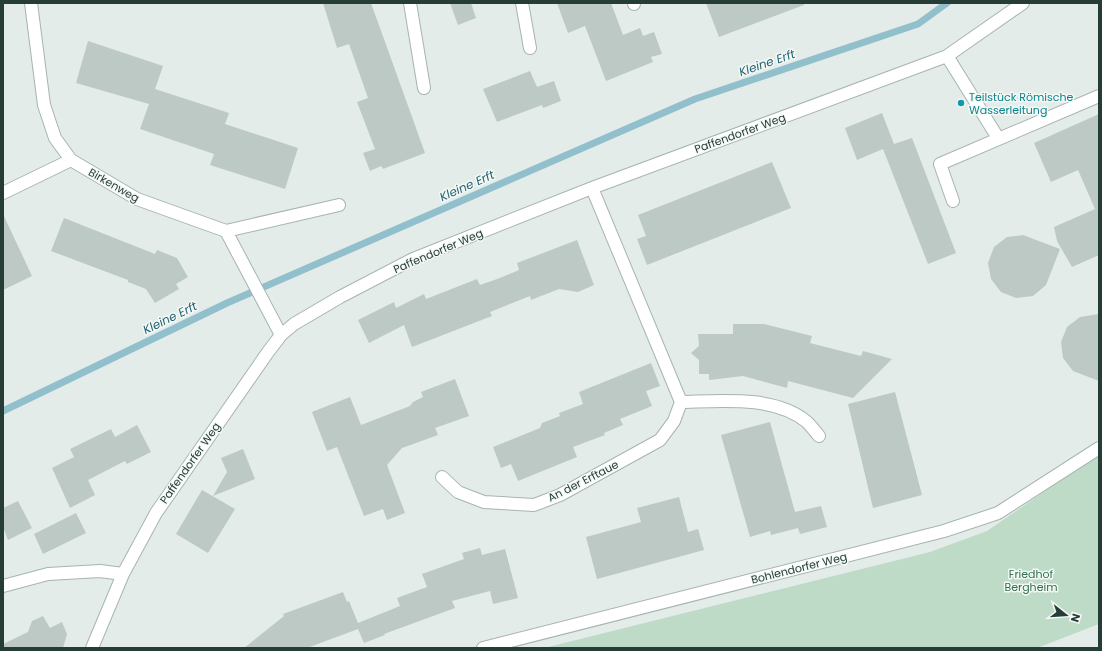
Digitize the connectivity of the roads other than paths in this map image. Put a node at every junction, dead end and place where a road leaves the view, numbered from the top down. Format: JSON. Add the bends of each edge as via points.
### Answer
{"nodes":[{"id":1,"x":31,"y":3,"type":"edge"},
{"id":2,"x":410,"y":3,"type":"edge"},
{"id":3,"x":522,"y":3,"type":"edge"},
{"id":4,"x":1023,"y":3,"type":"edge"},
{"id":5,"x":530,"y":48,"type":"dead end"},
{"id":6,"x":947,"y":56,"type":"junction"},
{"id":7,"x":424,"y":88,"type":"dead end"},
{"id":8,"x":1099,"y":96,"type":"edge"},
{"id":9,"x":998,"y":138,"type":"junction"},
{"id":10,"x":71,"y":160,"type":"junction"},
{"id":11,"x":592,"y":188,"type":"junction"},
{"id":12,"x":3,"y":192,"type":"edge"},
{"id":13,"x":952,"y":201,"type":"dead end"},
{"id":14,"x":339,"y":205,"type":"dead end"},
{"id":15,"x":226,"y":231,"type":"junction"},
{"id":16,"x":280,"y":335,"type":"junction"},
{"id":17,"x":681,"y":402,"type":"junction"},
{"id":18,"x":819,"y":436,"type":"dead end"},
{"id":19,"x":1099,"y":448,"type":"edge"},
{"id":20,"x":442,"y":477,"type":"dead end"},
{"id":21,"x":123,"y":574,"type":"junction"},
{"id":22,"x":3,"y":586,"type":"edge"},
{"id":23,"x":92,"y":648,"type":"edge"},
{"id":24,"x":483,"y":648,"type":"edge"}],
"edges":[{"from":1,"to":10,"type":"street","name":"Birkenweg","via":[[44,105],[55,138]]},
{"from":2,"to":7,"type":"street"},
{"from":3,"to":5,"type":"street"},
{"from":4,"to":6,"type":"street","name":"Paffendorfer Weg"},
{"from":6,"to":9,"type":"street"},
{"from":6,"to":11,"type":"street","name":"Paffendorfer Weg"},
{"from":8,"to":9,"type":"street"},
{"from":9,"to":13,"type":"street","via":[[940,164]]},
{"from":10,"to":12,"type":"street"},
{"from":10,"to":15,"type":"street","name":"Birkenweg","via":[[137,199]]},
{"from":11,"to":16,"type":"street","name":"Paffendorfer Weg","via":[[413,259],[340,297]]},
{"from":11,"to":17,"type":"street"},
{"from":14,"to":15,"type":"street"},
{"from":15,"to":16,"type":"street"},
{"from":16,"to":21,"type":"street","name":"Paffendorfer Weg","via":[[156,513]]},
{"from":17,"to":18,"type":"street","via":[[738,400],[782,408],[806,422]]},
{"from":17,"to":20,"type":"street","name":"An der Erftaue","via":[[674,421],[660,440],[560,495],[534,505],[484,502],[458,492]]},
{"from":19,"to":24,"type":"street","name":"Bohlendorfer Weg","via":[[998,514],[964,525]]},
{"from":21,"to":22,"type":"street","via":[[100,570],[48,574]]},
{"from":21,"to":23,"type":"street","name":"Paffendorfer Weg"}]}
